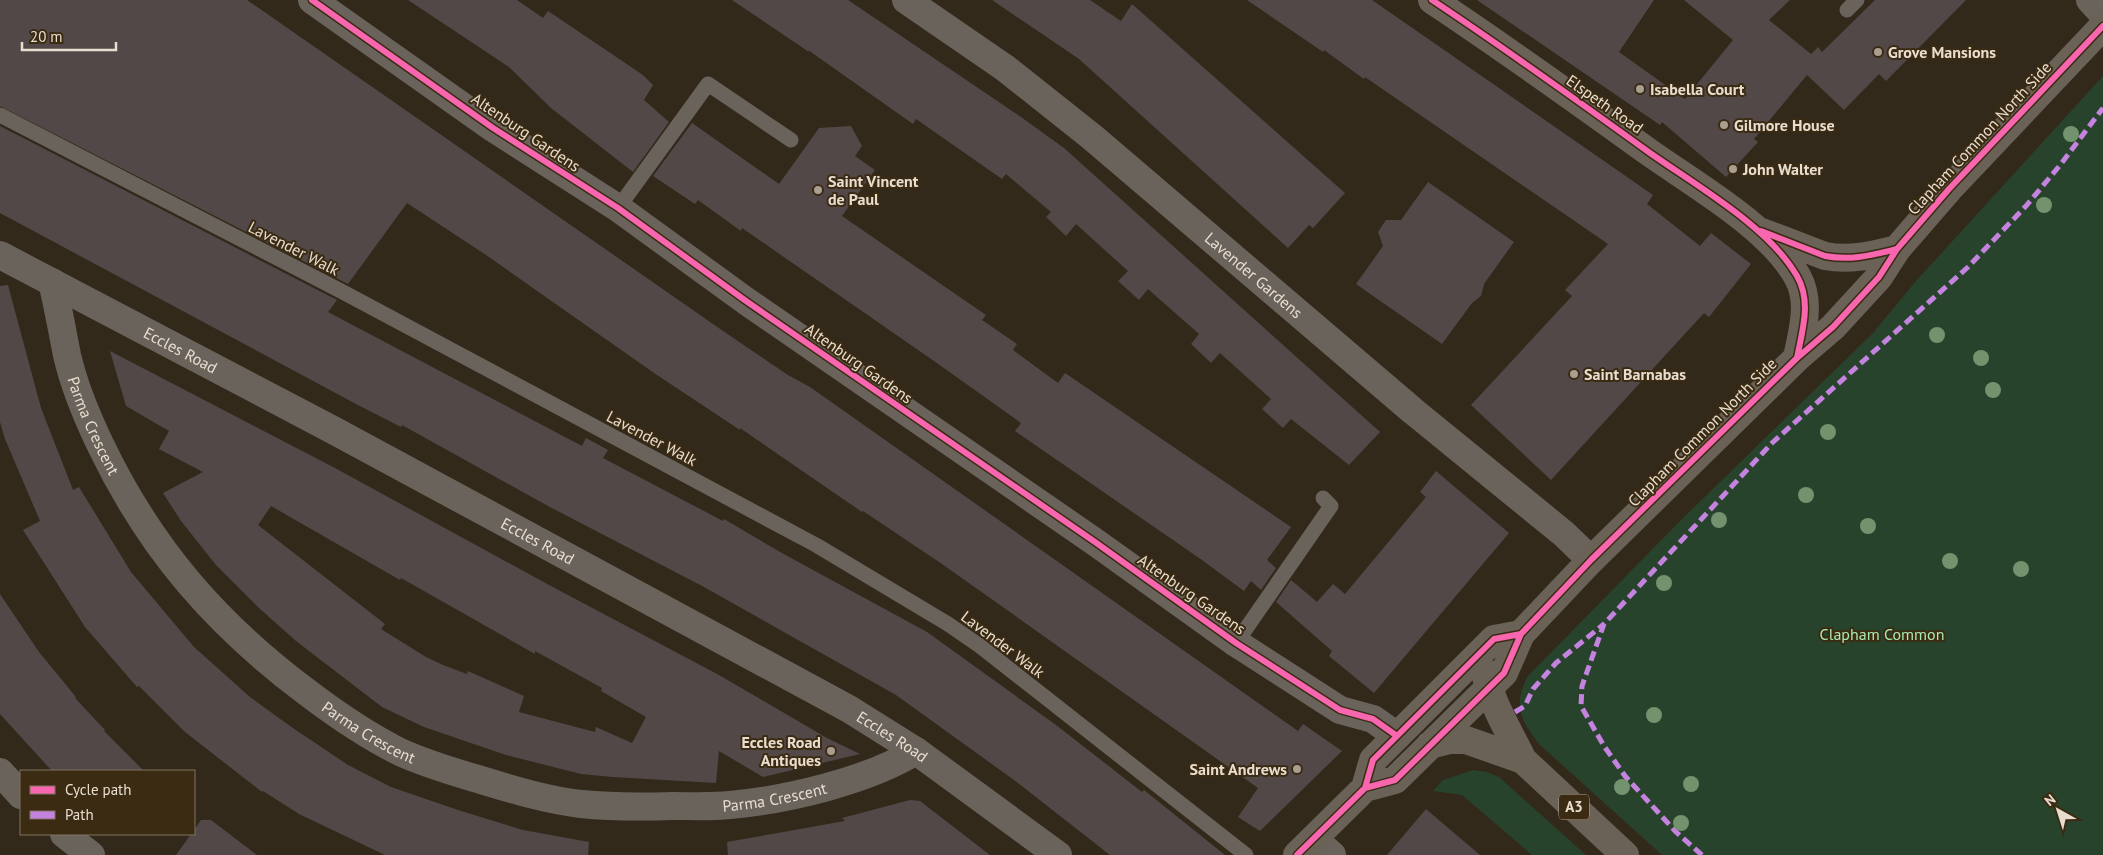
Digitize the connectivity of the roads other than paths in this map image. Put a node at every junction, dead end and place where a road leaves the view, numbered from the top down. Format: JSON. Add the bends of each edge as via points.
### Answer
{"nodes":[{"id":1,"x":312,"y":0,"type":"edge"},
{"id":2,"x":906,"y":0,"type":"edge"},
{"id":3,"x":1432,"y":0,"type":"edge"},
{"id":4,"x":2090,"y":0,"type":"edge"},
{"id":5,"x":2103,"y":14,"type":"edge"},
{"id":6,"x":2103,"y":26,"type":"edge"},
{"id":7,"x":0,"y":115,"type":"edge"},
{"id":8,"x":791,"y":140,"type":"dead end"},
{"id":9,"x":618,"y":208,"type":"junction"},
{"id":10,"x":1760,"y":231,"type":"junction"},
{"id":11,"x":1897,"y":248,"type":"junction"},
{"id":12,"x":0,"y":255,"type":"edge"},
{"id":13,"x":52,"y":282,"type":"junction"},
{"id":14,"x":1797,"y":358,"type":"junction"},
{"id":15,"x":1323,"y":498,"type":"dead end"},
{"id":16,"x":1591,"y":560,"type":"junction"},
{"id":17,"x":1521,"y":634,"type":"junction"},
{"id":18,"x":1236,"y":643,"type":"junction"},
{"id":19,"x":1487,"y":646,"type":"junction"},
{"id":20,"x":1489,"y":688,"type":"junction"},
{"id":21,"x":1397,"y":736,"type":"junction"},
{"id":22,"x":1430,"y":745,"type":"junction"},
{"id":23,"x":916,"y":751,"type":"junction"},
{"id":24,"x":1523,"y":760,"type":"junction"},
{"id":25,"x":0,"y":772,"type":"edge"},
{"id":26,"x":1365,"y":788,"type":"junction"},
{"id":27,"x":20,"y":794,"type":"edge"},
{"id":28,"x":65,"y":835,"type":"edge"},
{"id":29,"x":1314,"y":850,"type":"edge"},
{"id":30,"x":91,"y":855,"type":"edge"},
{"id":31,"x":1058,"y":855,"type":"edge"},
{"id":32,"x":1246,"y":855,"type":"edge"},
{"id":33,"x":1626,"y":855,"type":"edge"}],
"edges":[{"from":1,"to":9,"type":"street","name":"Altenburg Gardens","via":[[493,128]]},
{"from":2,"to":16,"type":"street","name":"Lavender Gardens","via":[[1005,68],[1092,137]]},
{"from":3,"to":10,"type":"highway","name":"Elspeth Road"},
{"from":4,"to":5,"type":"street"},
{"from":6,"to":11,"type":"highway","name":"Clapham Common North Side"},
{"from":7,"to":32,"type":"lane","name":"Lavender Walk","via":[[341,291],[833,555],[980,646]]},
{"from":8,"to":9,"type":"lane","via":[[708,84]]},
{"from":9,"to":18,"type":"street","name":"Altenburg Gardens"},
{"from":10,"to":11,"type":"highway","name":"Elspeth Road","via":[[1834,258],[1850,259]]},
{"from":10,"to":14,"type":"highway","name":"Elspeth Road","via":[[1797,276],[1804,290],[1806,305]]},
{"from":11,"to":14,"type":"highway","name":"Clapham Common North Side","via":[[1879,277],[1833,327]]},
{"from":12,"to":13,"type":"street","name":"Eccles Road"},
{"from":13,"to":23,"type":"street","name":"Eccles Road","via":[[756,657]]},
{"from":13,"to":23,"type":"street","name":"Parma Crescent","via":[[78,393],[101,446],[142,521],[171,563],[194,591],[276,669],[332,711],[400,752],[446,770],[543,797],[583,804],[648,807],[728,805],[798,794],[888,767]]},
{"from":14,"to":16,"type":"highway","name":"Clapham Common North Side"},
{"from":15,"to":18,"type":"lane","via":[[1331,506]]},
{"from":16,"to":17,"type":"highway","name":"Clapham Common North Side"},
{"from":17,"to":19,"type":"highway","via":[[1494,639]]},
{"from":17,"to":20,"type":"highway","name":"Clapham Common North Side","via":[[1504,673]]},
{"from":18,"to":21,"type":"street","name":"Altenburg Gardens","via":[[1340,710],[1373,719]]},
{"from":19,"to":20,"type":"highway","number":"A3","via":[[1484,659]]},
{"from":19,"to":21,"type":"highway"},
{"from":20,"to":22,"type":"highway","name":"Clapham Common North Side"},
{"from":20,"to":24,"type":"highway","number":"A3"},
{"from":21,"to":26,"type":"highway","via":[[1373,760]]},
{"from":22,"to":24,"type":"highway","number":"A3","via":[[1466,740]]},
{"from":22,"to":26,"type":"highway","name":"Clapham Common North Side","via":[[1396,780]]},
{"from":23,"to":31,"type":"street","name":"Eccles Road"},
{"from":24,"to":33,"type":"highway","number":"A3"},
{"from":25,"to":27,"type":"street"},
{"from":26,"to":29,"type":"highway"},
{"from":28,"to":30,"type":"street"}]}
